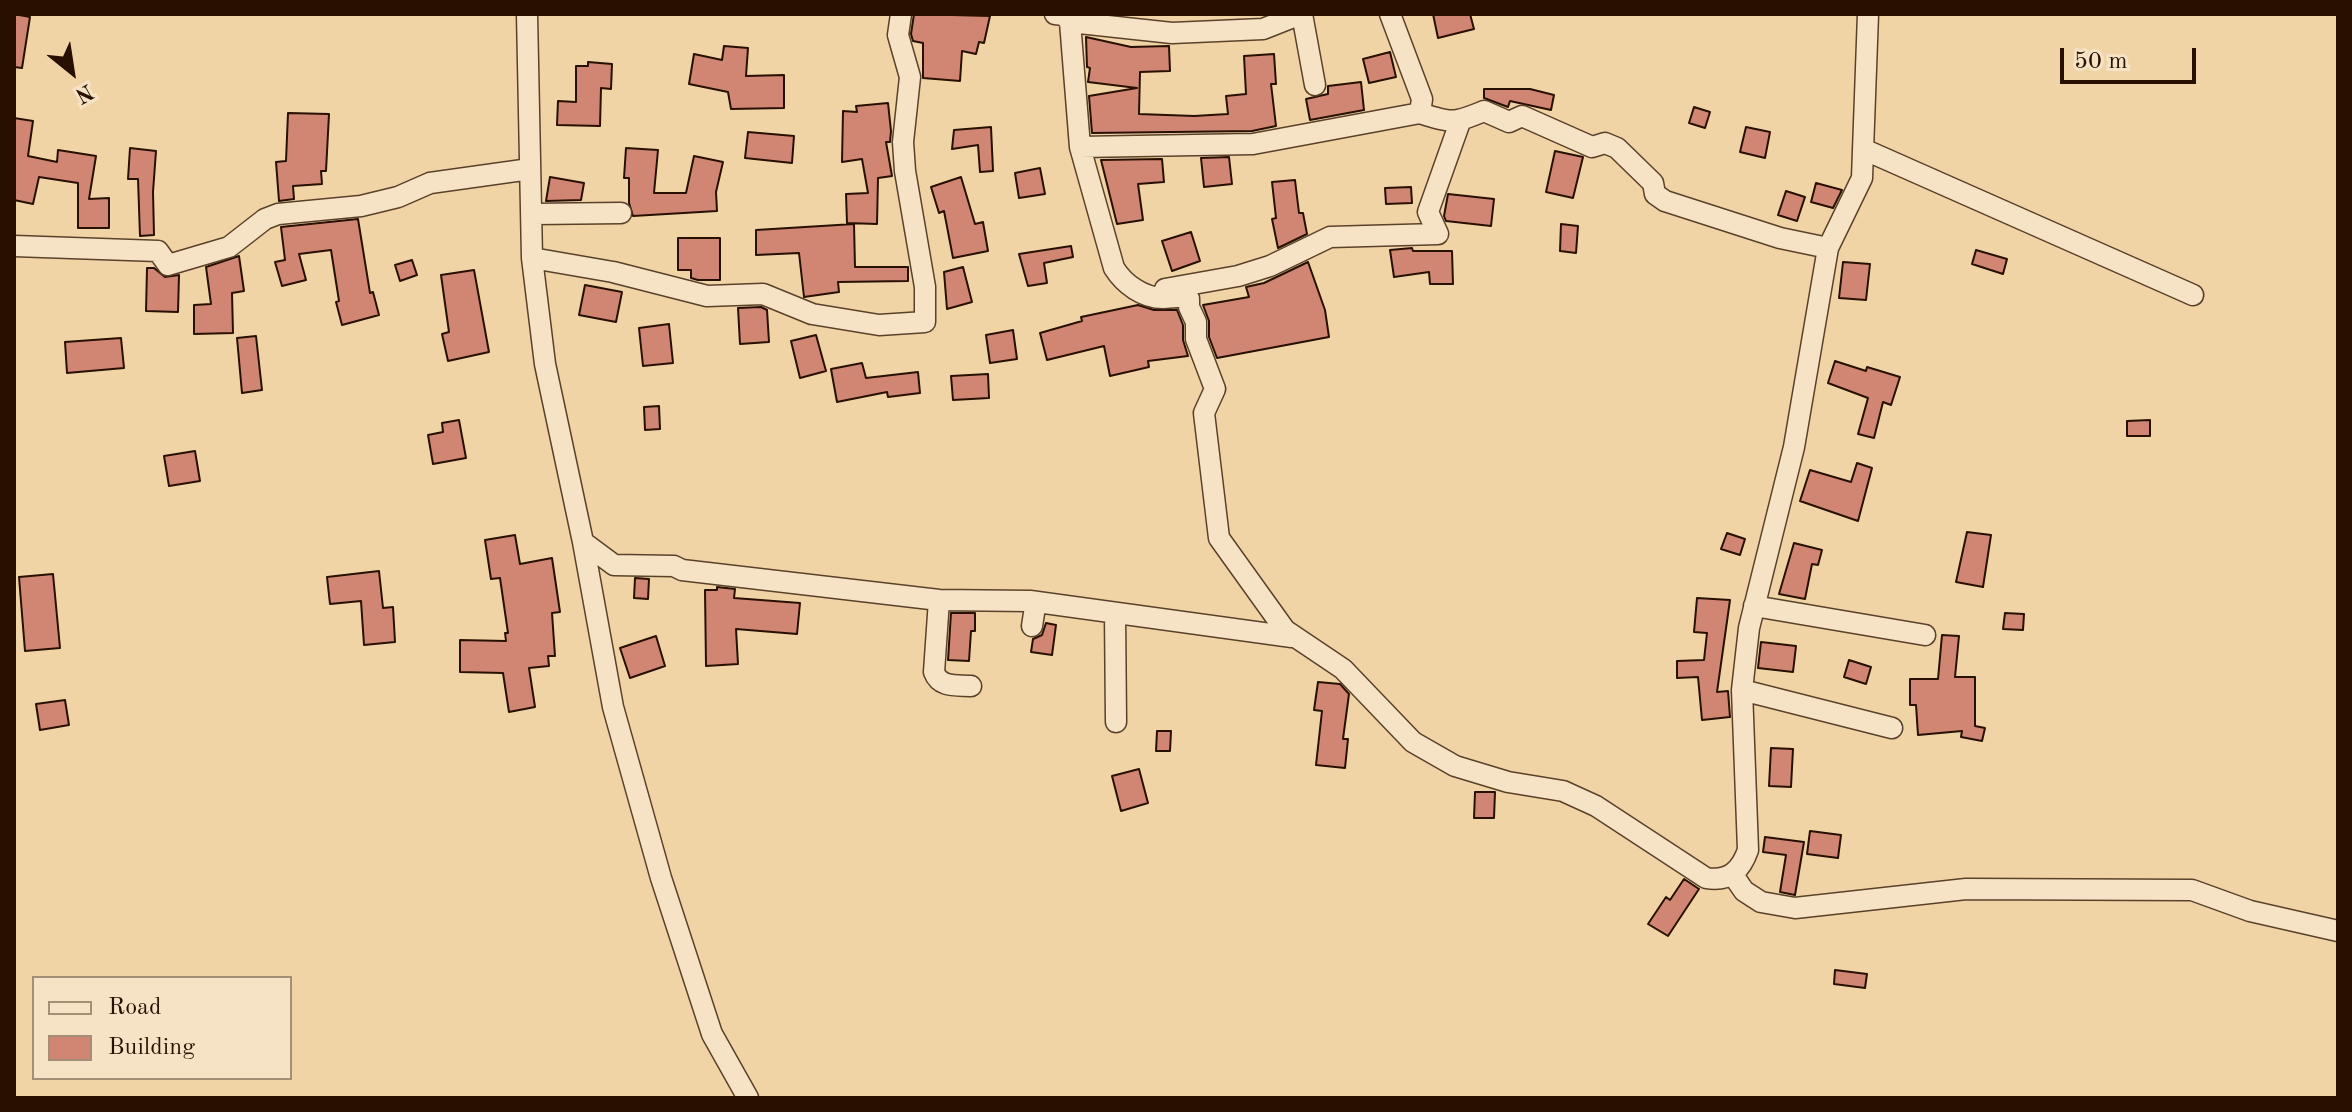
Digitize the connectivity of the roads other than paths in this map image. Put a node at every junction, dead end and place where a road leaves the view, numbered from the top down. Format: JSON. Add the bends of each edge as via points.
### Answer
{"nodes":[{"id":1,"x":527,"y":14,"type":"edge"},
{"id":2,"x":901,"y":14,"type":"edge"},
{"id":3,"x":1302,"y":14,"type":"edge"},
{"id":4,"x":1390,"y":14,"type":"edge"},
{"id":5,"x":1868,"y":14,"type":"edge"},
{"id":6,"x":1062,"y":18,"type":"edge"},
{"id":7,"x":1315,"y":85,"type":"dead end"},
{"id":8,"x":1420,"y":113,"type":"junction"},
{"id":9,"x":1460,"y":122,"type":"junction"},
{"id":10,"x":1080,"y":147,"type":"junction"},
{"id":11,"x":1863,"y":149,"type":"junction"},
{"id":12,"x":530,"y":169,"type":"junction"},
{"id":13,"x":621,"y":213,"type":"dead end"},
{"id":14,"x":533,"y":214,"type":"junction"},
{"id":15,"x":14,"y":246,"type":"edge"},
{"id":16,"x":1828,"y":248,"type":"junction"},
{"id":17,"x":532,"y":258,"type":"junction"},
{"id":18,"x":1145,"y":293,"type":"junction"},
{"id":19,"x":2193,"y":295,"type":"dead end"},
{"id":20,"x":583,"y":542,"type":"junction"},
{"id":21,"x":939,"y":600,"type":"junction"},
{"id":22,"x":1030,"y":601,"type":"junction"},
{"id":23,"x":1754,"y":606,"type":"junction"},
{"id":24,"x":1115,"y":613,"type":"junction"},
{"id":25,"x":1032,"y":626,"type":"dead end"},
{"id":26,"x":1925,"y":635,"type":"dead end"},
{"id":27,"x":1292,"y":637,"type":"junction"},
{"id":28,"x":971,"y":686,"type":"dead end"},
{"id":29,"x":1742,"y":690,"type":"junction"},
{"id":30,"x":1116,"y":722,"type":"dead end"},
{"id":31,"x":1892,"y":728,"type":"dead end"},
{"id":32,"x":1733,"y":875,"type":"junction"},
{"id":33,"x":2338,"y":931,"type":"edge"},
{"id":34,"x":748,"y":1098,"type":"edge"}],
"edges":[{"from":1,"to":12,"type":"street"},
{"from":2,"to":17,"type":"street","via":[[898,35],[910,77],[905,171],[925,287],[925,322],[879,325],[812,314],[763,294],[707,296]]},
{"from":3,"to":6,"type":"street","via":[[1263,29],[1172,33]]},
{"from":3,"to":7,"type":"street"},
{"from":4,"to":8,"type":"street","via":[[1422,99]]},
{"from":5,"to":11,"type":"street"},
{"from":6,"to":10,"type":"street"},
{"from":8,"to":9,"type":"street"},
{"from":8,"to":10,"type":"street","via":[[1253,144]]},
{"from":9,"to":16,"type":"street","via":[[1484,111],[1509,122],[1522,116],[1592,147],[1605,143],[1617,148],[1665,201]]},
{"from":9,"to":18,"type":"street","via":[[1428,212],[1438,234],[1330,237],[1238,276]]},
{"from":10,"to":18,"type":"street","via":[[1114,268],[1121,279]]},
{"from":11,"to":16,"type":"street","via":[[1862,178]]},
{"from":11,"to":19,"type":"street"},
{"from":12,"to":14,"type":"street"},
{"from":12,"to":15,"type":"street","via":[[430,183],[361,206],[278,214],[229,247],[168,265],[158,251]]},
{"from":13,"to":14,"type":"street"},
{"from":14,"to":17,"type":"street"},
{"from":16,"to":23,"type":"street","via":[[1794,447]]},
{"from":17,"to":20,"type":"street","via":[[545,364]]},
{"from":18,"to":27,"type":"street","via":[[1189,299],[1196,339],[1215,389],[1204,413],[1219,538]]},
{"from":20,"to":21,"type":"street","via":[[614,565],[674,566]]},
{"from":20,"to":34,"type":"street","via":[[613,707],[661,878],[712,1034]]},
{"from":21,"to":22,"type":"street"},
{"from":21,"to":28,"type":"street","via":[[934,672],[944,685]]},
{"from":22,"to":24,"type":"street"},
{"from":22,"to":25,"type":"street","via":[[1035,607]]},
{"from":23,"to":26,"type":"street"},
{"from":23,"to":29,"type":"street"},
{"from":24,"to":27,"type":"street"},
{"from":24,"to":30,"type":"street"},
{"from":27,"to":32,"type":"street","via":[[1343,669],[1413,742],[1455,766],[1563,791],[1596,806],[1706,878]]},
{"from":29,"to":31,"type":"street"},
{"from":29,"to":32,"type":"street","via":[[1748,850]]},
{"from":32,"to":33,"type":"street","via":[[1761,902],[1795,908],[1966,889],[2192,890],[2250,911]]}]}
